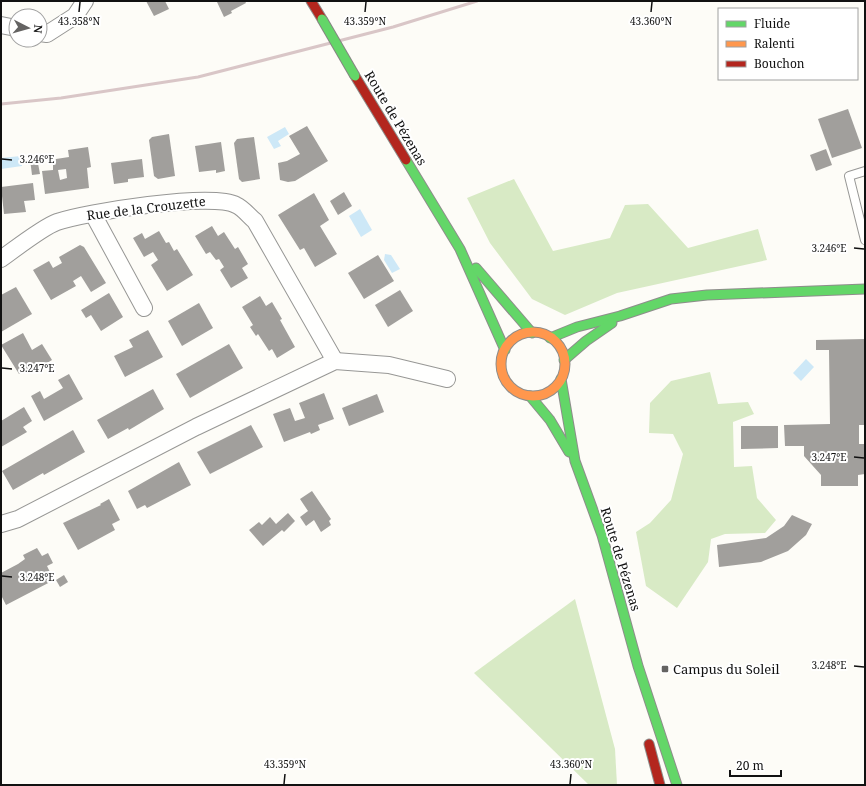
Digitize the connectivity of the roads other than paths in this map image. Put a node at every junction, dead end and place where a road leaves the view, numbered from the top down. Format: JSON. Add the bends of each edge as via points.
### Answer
{"nodes":[{"id":1,"x":85,"y":1,"type":"edge"},
{"id":2,"x":311,"y":1,"type":"edge"},
{"id":3,"x":48,"y":33,"type":"edge"},
{"id":4,"x":865,"y":170,"type":"edge"},
{"id":5,"x":92,"y":214,"type":"junction"},
{"id":6,"x":865,"y":240,"type":"edge"},
{"id":7,"x":460,"y":248,"type":"junction"},
{"id":8,"x":1,"y":259,"type":"edge"},
{"id":9,"x":865,"y":289,"type":"edge"},
{"id":10,"x":144,"y":308,"type":"dead end"},
{"id":11,"x":620,"y":316,"type":"junction"},
{"id":12,"x":532,"y":333,"type":"junction"},
{"id":13,"x":550,"y":338,"type":"junction"},
{"id":14,"x":505,"y":350,"type":"junction"},
{"id":15,"x":564,"y":360,"type":"junction"},
{"id":16,"x":335,"y":361,"type":"junction"},
{"id":17,"x":447,"y":379,"type":"dead end"},
{"id":18,"x":561,"y":379,"type":"junction"},
{"id":19,"x":530,"y":396,"type":"junction"},
{"id":20,"x":575,"y":461,"type":"junction"},
{"id":21,"x":1,"y":524,"type":"edge"},
{"id":22,"x":638,"y":666,"type":"junction"},
{"id":23,"x":644,"y":717,"type":"dead end"},
{"id":24,"x":646,"y":732,"type":"dead end"},
{"id":25,"x":660,"y":785,"type":"edge"},
{"id":26,"x":677,"y":785,"type":"edge"}],
"edges":[{"from":1,"to":3,"type":"street","via":[[75,16]]},
{"from":2,"to":7,"type":"main road","name":"Route de Pézenas","bridge":true},
{"from":4,"to":6,"type":"lane","via":[[849,176]]},
{"from":5,"to":8,"type":"street","name":"Rue de la Crouzette","via":[[56,223]]},
{"from":5,"to":10,"type":"street"},
{"from":5,"to":16,"type":"street","name":"Rue de la Crouzette","via":[[213,199],[236,205],[255,221]]},
{"from":7,"to":12,"type":"main road","name":"Route de Pézenas"},
{"from":7,"to":14,"type":"main road","name":"Route de Pézenas"},
{"from":9,"to":11,"type":"main road","via":[[707,295],[671,299]]},
{"from":11,"to":13,"type":"main road","via":[[577,327]]},
{"from":11,"to":15,"type":"main road"},
{"from":12,"to":13,"type":"main road"},
{"from":12,"to":14,"type":"main road","via":[[516,337]]},
{"from":13,"to":15,"type":"main road","via":[[559,348]]},
{"from":14,"to":19,"type":"main road","via":[[501,362],[505,380],[518,393]]},
{"from":15,"to":18,"type":"main road"},
{"from":16,"to":17,"type":"street","via":[[388,365]]},
{"from":16,"to":21,"type":"street","via":[[196,427],[18,519]]},
{"from":18,"to":19,"type":"main road","via":[[550,391]]},
{"from":18,"to":20,"type":"main road","name":"Route de Pézenas"},
{"from":19,"to":20,"type":"main road","name":"Route de Pézenas","via":[[550,420]]},
{"from":20,"to":22,"type":"main road","name":"Route de Pézenas","via":[[602,535]]},
{"from":22,"to":23,"type":"main road","name":"Route de Pézenas"},
{"from":22,"to":26,"type":"main road","name":"Route de Pézenas"},
{"from":24,"to":25,"type":"main road"}]}
